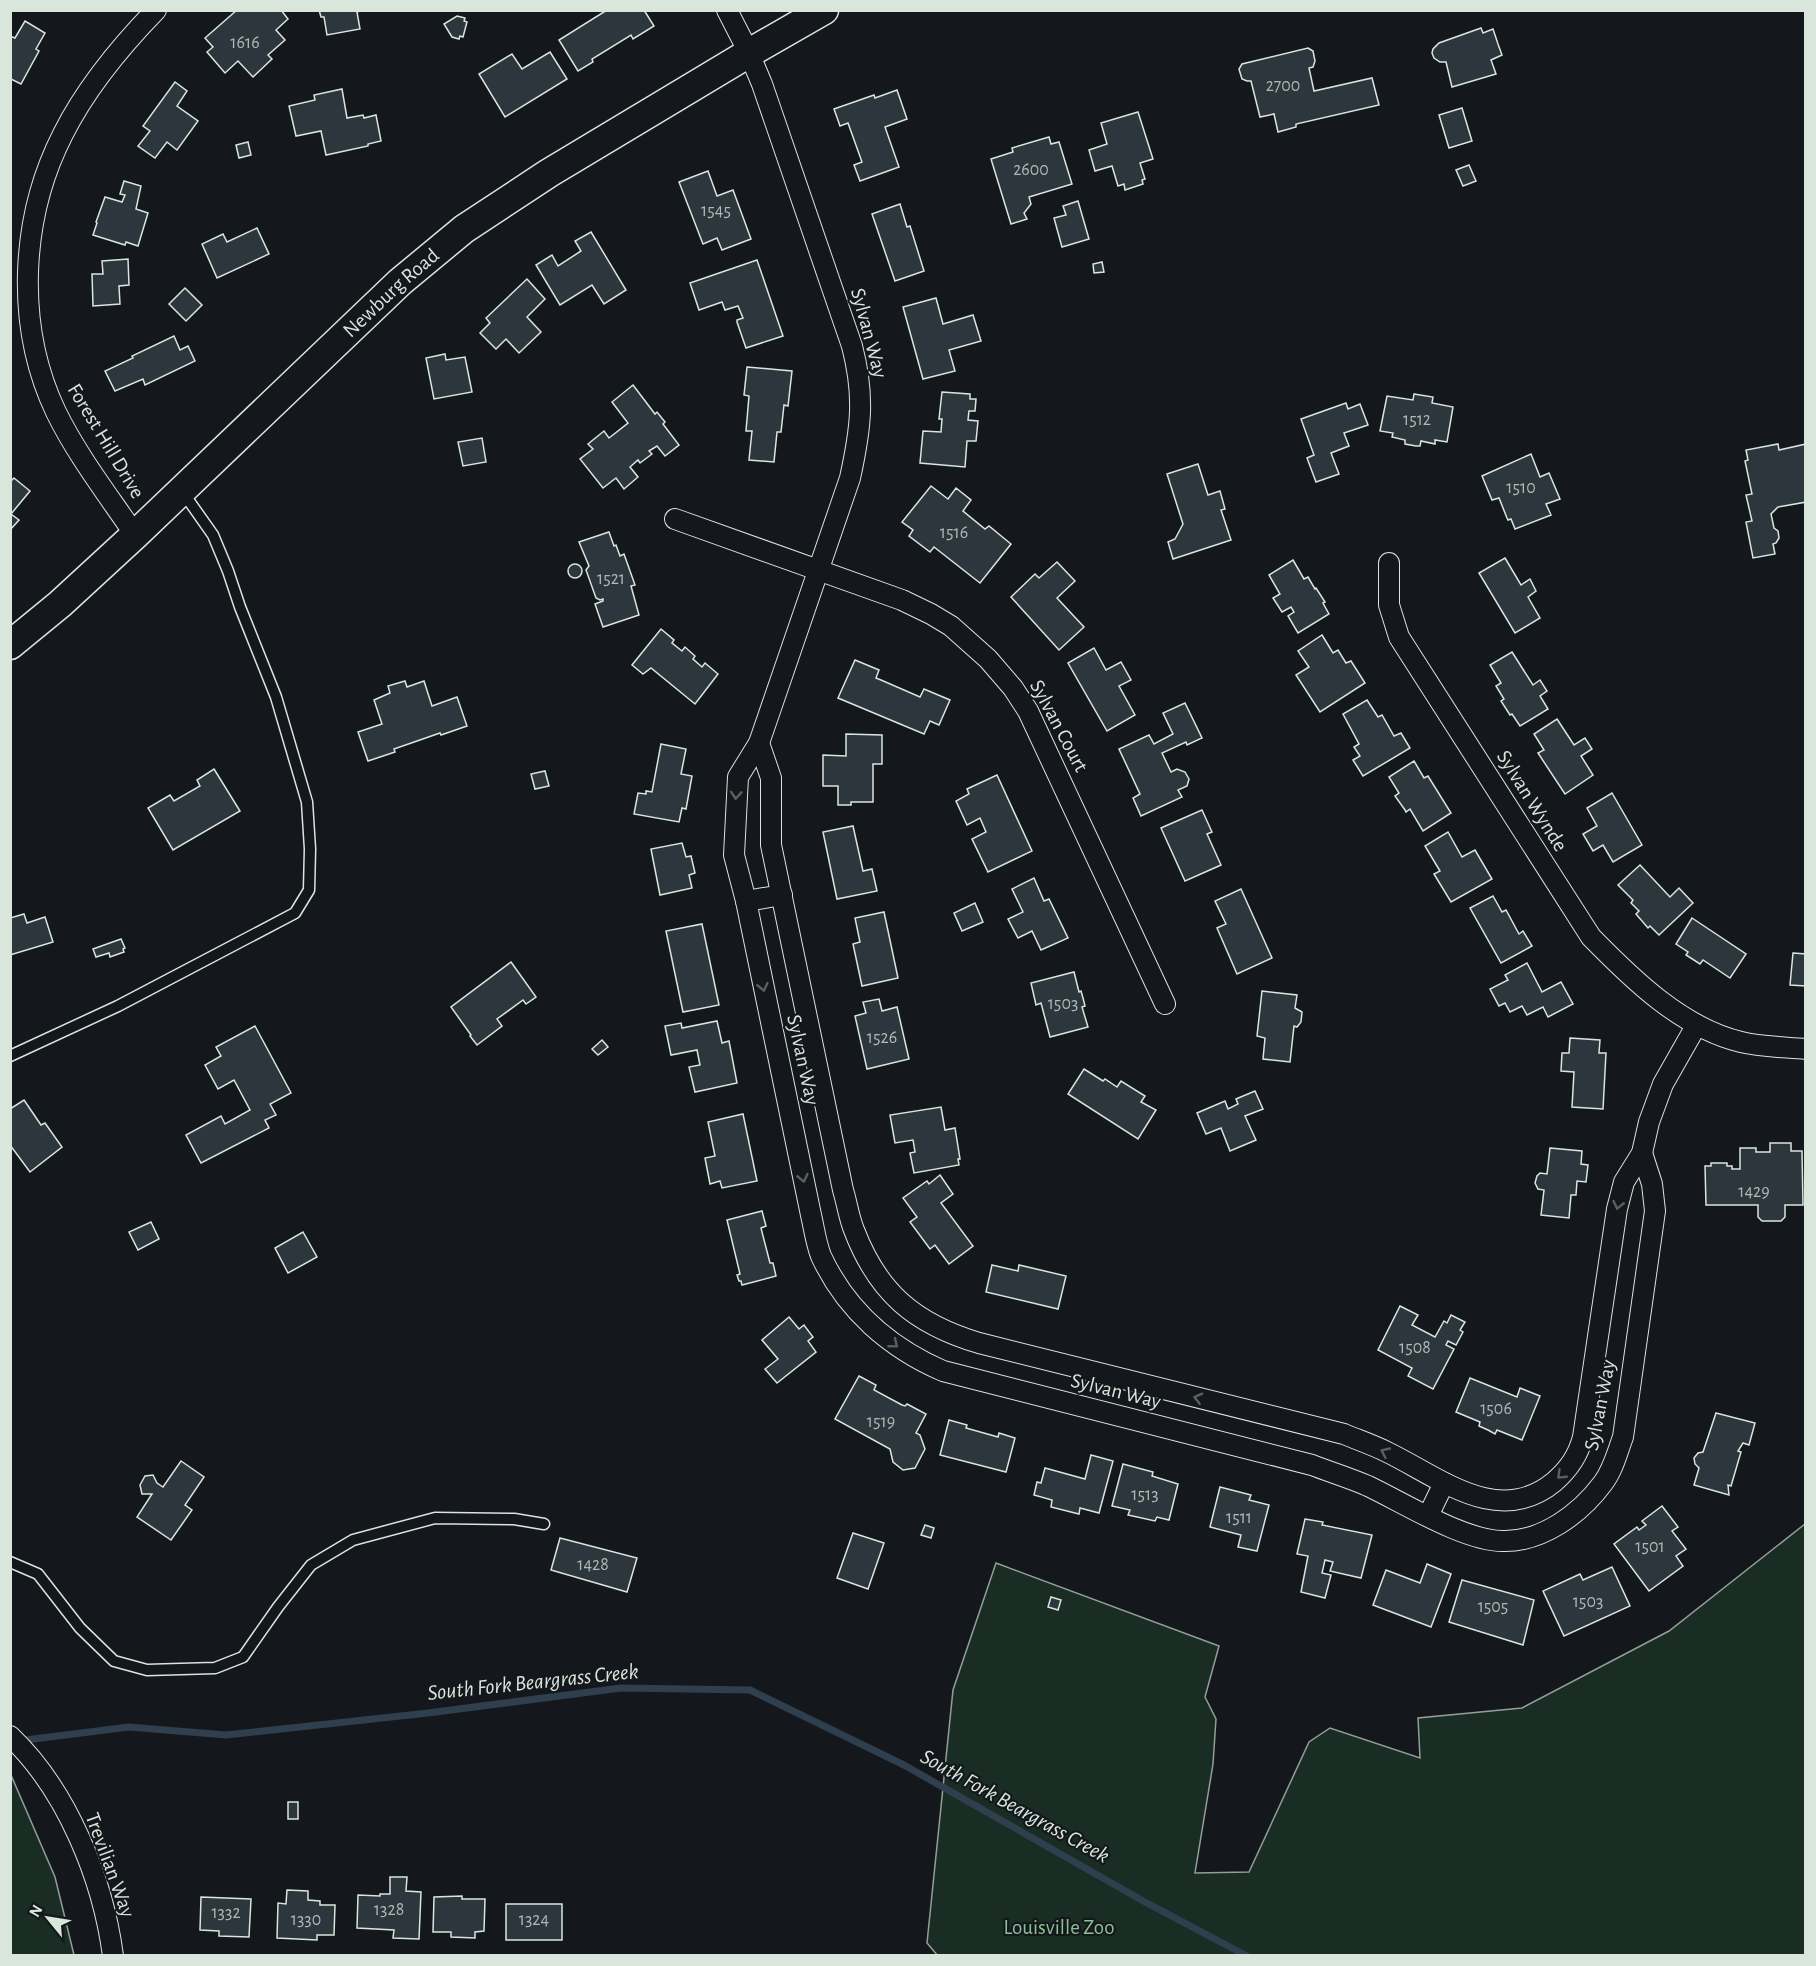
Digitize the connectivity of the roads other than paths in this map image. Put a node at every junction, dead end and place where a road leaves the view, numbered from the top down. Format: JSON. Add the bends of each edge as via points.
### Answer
{"nodes":[{"id":1,"x":156,"y":10,"type":"edge"},
{"id":2,"x":727,"y":10,"type":"edge"},
{"id":3,"x":824,"y":10,"type":"edge"},
{"id":4,"x":749,"y":53,"type":"junction"},
{"id":5,"x":182,"y":490,"type":"junction"},
{"id":6,"x":675,"y":519,"type":"dead end"},
{"id":7,"x":135,"y":535,"type":"junction"},
{"id":8,"x":1389,"y":564,"type":"dead end"},
{"id":9,"x":819,"y":570,"type":"junction"},
{"id":10,"x":10,"y":645,"type":"edge"},
{"id":11,"x":759,"y":743,"type":"junction"},
{"id":12,"x":782,"y":895,"type":"junction"},
{"id":13,"x":746,"y":901,"type":"junction"},
{"id":14,"x":1165,"y":1004,"type":"dead end"},
{"id":15,"x":1696,"y":1026,"type":"junction"},
{"id":16,"x":1806,"y":1049,"type":"edge"},
{"id":17,"x":10,"y":1056,"type":"edge"},
{"id":18,"x":1642,"y":1153,"type":"junction"},
{"id":19,"x":1444,"y":1483,"type":"junction"},
{"id":20,"x":1428,"y":1516,"type":"junction"},
{"id":21,"x":544,"y":1524,"type":"dead end"},
{"id":22,"x":10,"y":1562,"type":"edge"},
{"id":23,"x":10,"y":1736,"type":"edge"},
{"id":24,"x":113,"y":1956,"type":"edge"}],
"edges":[{"from":1,"to":7,"type":"street","name":"Forest Hill Drive","via":[[100,75],[63,134],[40,192],[29,254],[31,327],[44,382],[79,452]]},
{"from":2,"to":4,"type":"street","name":"Sylvan Way"},
{"from":3,"to":4,"type":"main road","name":"Newburg Road"},
{"from":4,"to":5,"type":"main road","name":"Newburg Road","via":[[549,173],[464,230],[400,282]]},
{"from":4,"to":9,"type":"street","name":"Sylvan Way","via":[[858,370],[859,440]]},
{"from":5,"to":7,"type":"main road","name":"Newburg Road"},
{"from":5,"to":17,"type":"lane","via":[[213,535],[276,697],[307,802],[309,890],[295,913],[118,1006]]},
{"from":6,"to":9,"type":"street","name":"Sylvan Court"},
{"from":7,"to":10,"type":"main road","name":"Newburg Road"},
{"from":8,"to":15,"type":"street","name":"Sylvan Wynde","via":[[1389,605],[1399,637],[1591,937],[1620,967]]},
{"from":9,"to":11,"type":"street","name":"Sylvan Way"},
{"from":9,"to":14,"type":"street","name":"Sylvan Court","via":[[902,600],[951,626],[1013,688],[1048,751]]},
{"from":11,"to":12,"type":"street","name":"Sylvan Way","via":[[771,778],[771,845]]},
{"from":11,"to":13,"type":"street","name":"Sylvan Way","one_way":true,"via":[[738,777],[734,855]]},
{"from":12,"to":13,"type":"street"},
{"from":19,"to":12,"type":"street","name":"Sylvan Way","one_way":true,"via":[[1344,1434],[951,1335],[903,1306],[873,1269],[853,1229]]},
{"from":13,"to":20,"type":"street","name":"Sylvan Way","one_way":true,"via":[[821,1255],[845,1296],[877,1330],[909,1355],[943,1371],[1312,1465]]},
{"from":15,"to":16,"type":"street","via":[[1743,1043]]},
{"from":15,"to":18,"type":"street","name":"Sylvan Way","via":[[1662,1084]]},
{"from":18,"to":19,"type":"street","name":"Sylvan Way","one_way":true,"via":[[1624,1182],[1617,1209],[1579,1452],[1557,1479],[1527,1498],[1507,1501],[1474,1496]]},
{"from":18,"to":20,"type":"street","name":"Sylvan Way","via":[[1655,1211],[1623,1437],[1603,1483],[1569,1518],[1530,1538],[1503,1542],[1482,1538]]},
{"from":19,"to":20,"type":"street"},
{"from":21,"to":22,"type":"lane","via":[[514,1519],[435,1518],[353,1540],[311,1565],[243,1657],[215,1668],[147,1670],[114,1661],[80,1628],[38,1574]]},
{"from":23,"to":24,"type":"street","name":"Trevilian Way","via":[[39,1769],[81,1840],[96,1883]]}]}
